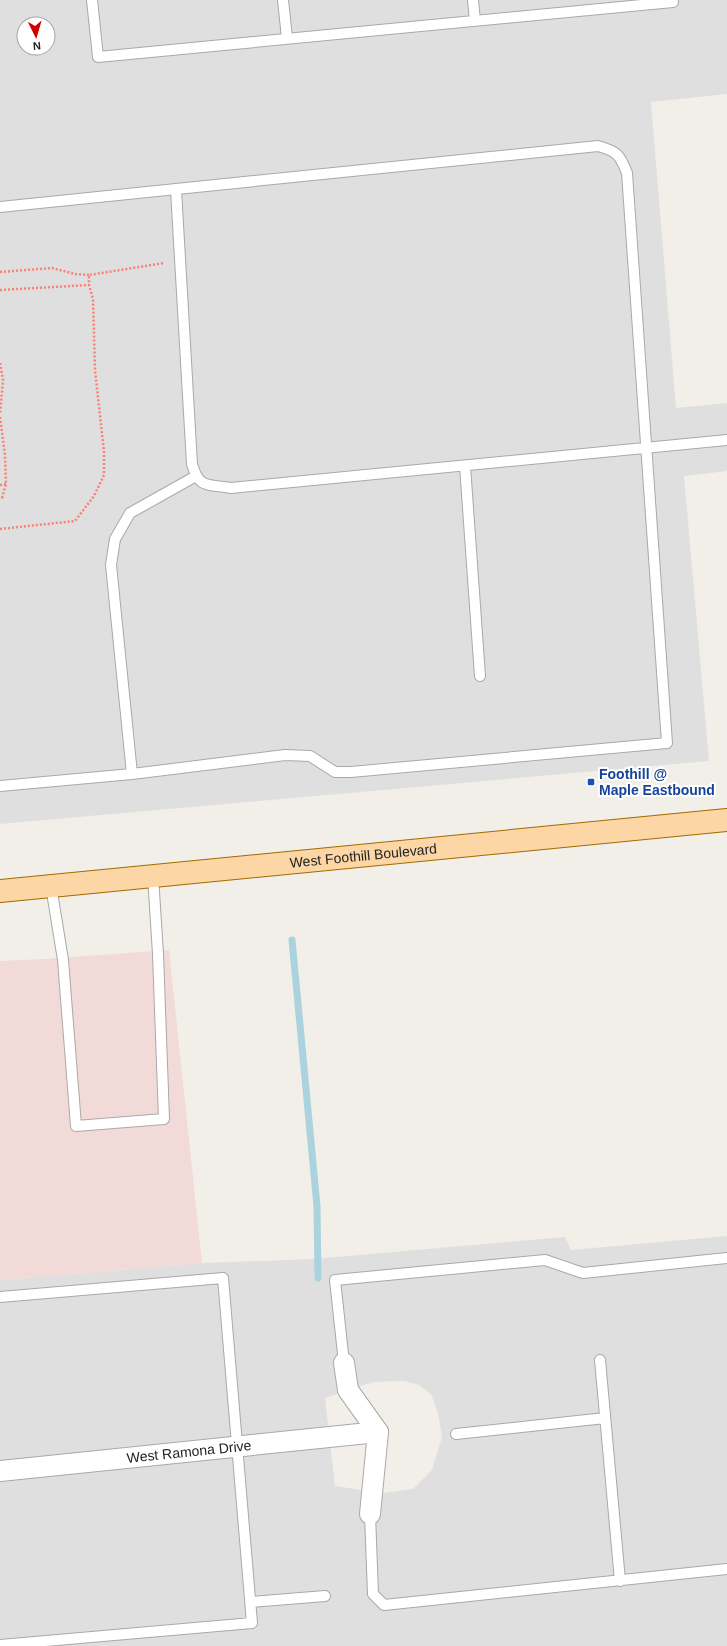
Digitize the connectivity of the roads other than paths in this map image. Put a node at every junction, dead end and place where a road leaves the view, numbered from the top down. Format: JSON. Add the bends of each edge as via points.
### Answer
{"nodes":[{"id":1,"x":92,"y":0,"type":"edge"},
{"id":2,"x":283,"y":0,"type":"edge"},
{"id":3,"x":473,"y":0,"type":"edge"},
{"id":4,"x":672,"y":0,"type":"edge"},
{"id":5,"x":475,"y":21,"type":"junction"},
{"id":6,"x":287,"y":38,"type":"junction"},
{"id":7,"x":176,"y":190,"type":"junction"},
{"id":8,"x":0,"y":207,"type":"edge"},
{"id":9,"x":727,"y":440,"type":"edge"},
{"id":10,"x":645,"y":449,"type":"junction"},
{"id":11,"x":465,"y":466,"type":"junction"},
{"id":12,"x":196,"y":476,"type":"junction"},
{"id":13,"x":480,"y":676,"type":"dead end"},
{"id":14,"x":132,"y":774,"type":"junction"},
{"id":15,"x":0,"y":786,"type":"edge"},
{"id":16,"x":727,"y":820,"type":"edge"},
{"id":17,"x":153,"y":876,"type":"junction"},
{"id":18,"x":51,"y":886,"type":"junction"},
{"id":19,"x":0,"y":891,"type":"edge"},
{"id":20,"x":727,"y":1258,"type":"edge"},
{"id":21,"x":0,"y":1296,"type":"edge"},
{"id":22,"x":600,"y":1360,"type":"dead end"},
{"id":23,"x":344,"y":1363,"type":"joint"},
{"id":24,"x":605,"y":1418,"type":"junction"},
{"id":25,"x":378,"y":1432,"type":"junction"},
{"id":26,"x":456,"y":1434,"type":"dead end"},
{"id":27,"x":237,"y":1447,"type":"junction"},
{"id":28,"x":0,"y":1470,"type":"edge"},
{"id":29,"x":370,"y":1514,"type":"joint"},
{"id":30,"x":727,"y":1569,"type":"edge"},
{"id":31,"x":620,"y":1581,"type":"junction"},
{"id":32,"x":325,"y":1596,"type":"dead end"},
{"id":33,"x":251,"y":1602,"type":"junction"},
{"id":34,"x":0,"y":1645,"type":"edge"}],
"edges":[{"from":1,"to":6,"type":"lane","via":[[98,57]]},
{"from":2,"to":6,"type":"lane"},
{"from":3,"to":5,"type":"lane"},
{"from":4,"to":5,"type":"lane","via":[[673,2]]},
{"from":5,"to":6,"type":"lane"},
{"from":7,"to":8,"type":"lane"},
{"from":7,"to":10,"type":"lane","via":[[598,146],[613,150],[622,159],[627,173]]},
{"from":7,"to":12,"type":"lane","via":[[192,464]]},
{"from":9,"to":10,"type":"lane"},
{"from":10,"to":11,"type":"lane"},
{"from":10,"to":14,"type":"lane","via":[[667,743],[351,772],[335,772],[310,756],[285,755]]},
{"from":11,"to":12,"type":"lane","via":[[231,488],[202,484]]},
{"from":11,"to":13,"type":"lane"},
{"from":12,"to":14,"type":"lane","via":[[130,513],[115,539],[111,565]]},
{"from":14,"to":15,"type":"lane"},
{"from":16,"to":17,"type":"main road","name":"West Foothill Boulevard"},
{"from":17,"to":18,"type":"main road","name":"West Foothill Boulevard"},
{"from":17,"to":18,"type":"lane","via":[[164,1119],[76,1126],[63,960]]},
{"from":18,"to":19,"type":"main road","name":"West Foothill Boulevard"},
{"from":20,"to":23,"type":"lane","via":[[583,1273],[546,1260],[335,1280]]},
{"from":21,"to":27,"type":"lane","via":[[223,1278]]},
{"from":22,"to":24,"type":"lane"},
{"from":23,"to":25,"type":"street","via":[[348,1390]]},
{"from":24,"to":26,"type":"lane"},
{"from":24,"to":31,"type":"lane"},
{"from":25,"to":27,"type":"street","name":"West Ramona Drive"},
{"from":25,"to":29,"type":"street"},
{"from":27,"to":28,"type":"street","name":"West Ramona Drive"},
{"from":27,"to":33,"type":"lane"},
{"from":29,"to":31,"type":"lane","via":[[373,1594],[384,1605]]},
{"from":30,"to":31,"type":"lane"},
{"from":32,"to":33,"type":"lane"},
{"from":33,"to":34,"type":"lane","via":[[252,1623]]}]}
